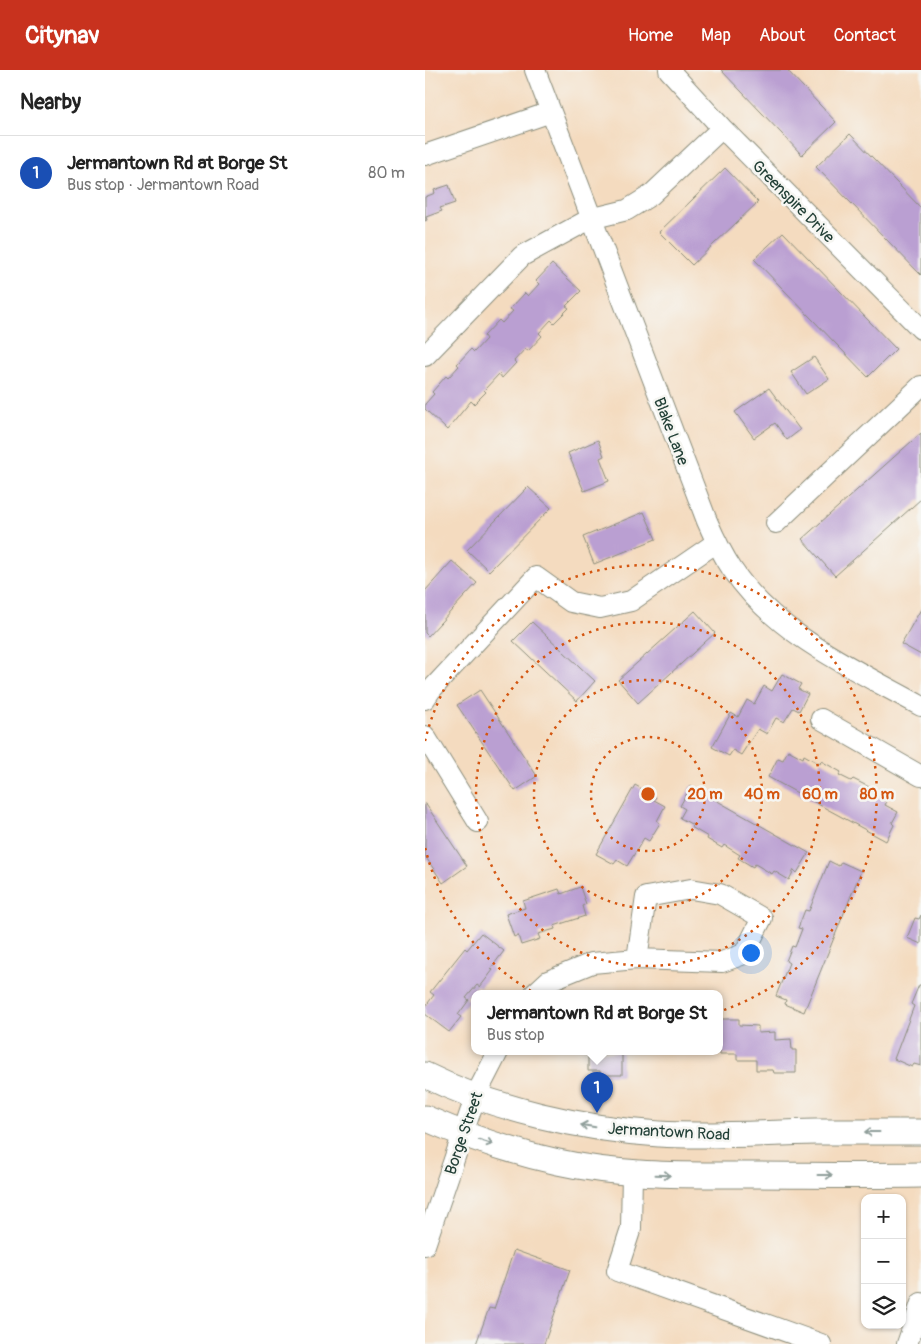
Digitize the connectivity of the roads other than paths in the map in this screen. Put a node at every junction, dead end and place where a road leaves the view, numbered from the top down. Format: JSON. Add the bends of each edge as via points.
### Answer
{"nodes":[{"id":1,"x":535,"y":70,"type":"edge"},
{"id":2,"x":669,"y":70,"type":"edge"},
{"id":3,"x":551,"y":112,"type":"junction"},
{"id":4,"x":722,"y":128,"type":"junction"},
{"id":5,"x":425,"y":155,"type":"edge"},
{"id":6,"x":590,"y":219,"type":"junction"},
{"id":7,"x":921,"y":329,"type":"edge"},
{"id":8,"x":425,"y":356,"type":"edge"},
{"id":9,"x":921,"y":386,"type":"edge"},
{"id":10,"x":776,"y":523,"type":"dead end"},
{"id":11,"x":717,"y":542,"type":"junction"},
{"id":12,"x":425,"y":699,"type":"edge"},
{"id":13,"x":921,"y":706,"type":"edge"},
{"id":14,"x":821,"y":719,"type":"dead end"},
{"id":15,"x":425,"y":736,"type":"edge"},
{"id":16,"x":921,"y":776,"type":"edge"},
{"id":17,"x":478,"y":822,"type":"dead end"},
{"id":18,"x":637,"y":959,"type":"junction"},
{"id":19,"x":538,"y":990,"type":"edge"},
{"id":20,"x":496,"y":1055,"type":"edge"},
{"id":21,"x":425,"y":1075,"type":"edge"},
{"id":22,"x":476,"y":1095,"type":"junction"},
{"id":23,"x":425,"y":1118,"type":"edge"},
{"id":24,"x":921,"y":1132,"type":"edge"},
{"id":25,"x":462,"y":1134,"type":"junction"},
{"id":26,"x":632,"y":1173,"type":"junction"},
{"id":27,"x":921,"y":1175,"type":"edge"},
{"id":28,"x":425,"y":1245,"type":"edge"},
{"id":29,"x":921,"y":1303,"type":"edge"},
{"id":30,"x":821,"y":1344,"type":"edge"},
{"id":31,"x":907,"y":1344,"type":"edge"}],
"edges":[{"from":1,"to":3,"type":"street","name":"Blake Lane"},
{"from":2,"to":4,"type":"street","name":"Greenspire Drive"},
{"from":3,"to":5,"type":"street"},
{"from":3,"to":6,"type":"street","name":"Blake Lane"},
{"from":4,"to":6,"type":"street","via":[[651,195],[627,210]]},
{"from":4,"to":7,"type":"street","name":"Greenspire Drive"},
{"from":6,"to":8,"type":"street","via":[[522,256]]},
{"from":6,"to":11,"type":"street","name":"Blake Lane"},
{"from":9,"to":10,"type":"street"},
{"from":11,"to":12,"type":"street","via":[[631,601],[600,608],[571,602],[536,577]]},
{"from":11,"to":13,"type":"street","name":"Blake Lane","via":[[741,582],[789,629]]},
{"from":14,"to":16,"type":"street"},
{"from":15,"to":17,"type":"street"},
{"from":18,"to":18,"type":"street","via":[[646,897],[691,889],[720,894],[762,918],[743,954],[722,962]]},
{"from":18,"to":19,"type":"street","via":[[592,963],[548,981]]},
{"from":20,"to":22,"type":"street","name":"Borge Street"},
{"from":21,"to":22,"type":"main road","name":"Jermantown Road"},
{"from":24,"to":22,"type":"main road","name":"Jermantown Road","one_way":true,"via":[[661,1134],[562,1121]]},
{"from":22,"to":25,"type":"street","name":"Borge Street"},
{"from":23,"to":25,"type":"main road"},
{"from":25,"to":26,"type":"main road","one_way":true,"via":[[559,1162]]},
{"from":25,"to":28,"type":"street","name":"Borge Street"},
{"from":26,"to":27,"type":"main road","one_way":true},
{"from":26,"to":30,"type":"street","via":[[631,1228],[617,1271]]},
{"from":29,"to":31,"type":"street"}]}
